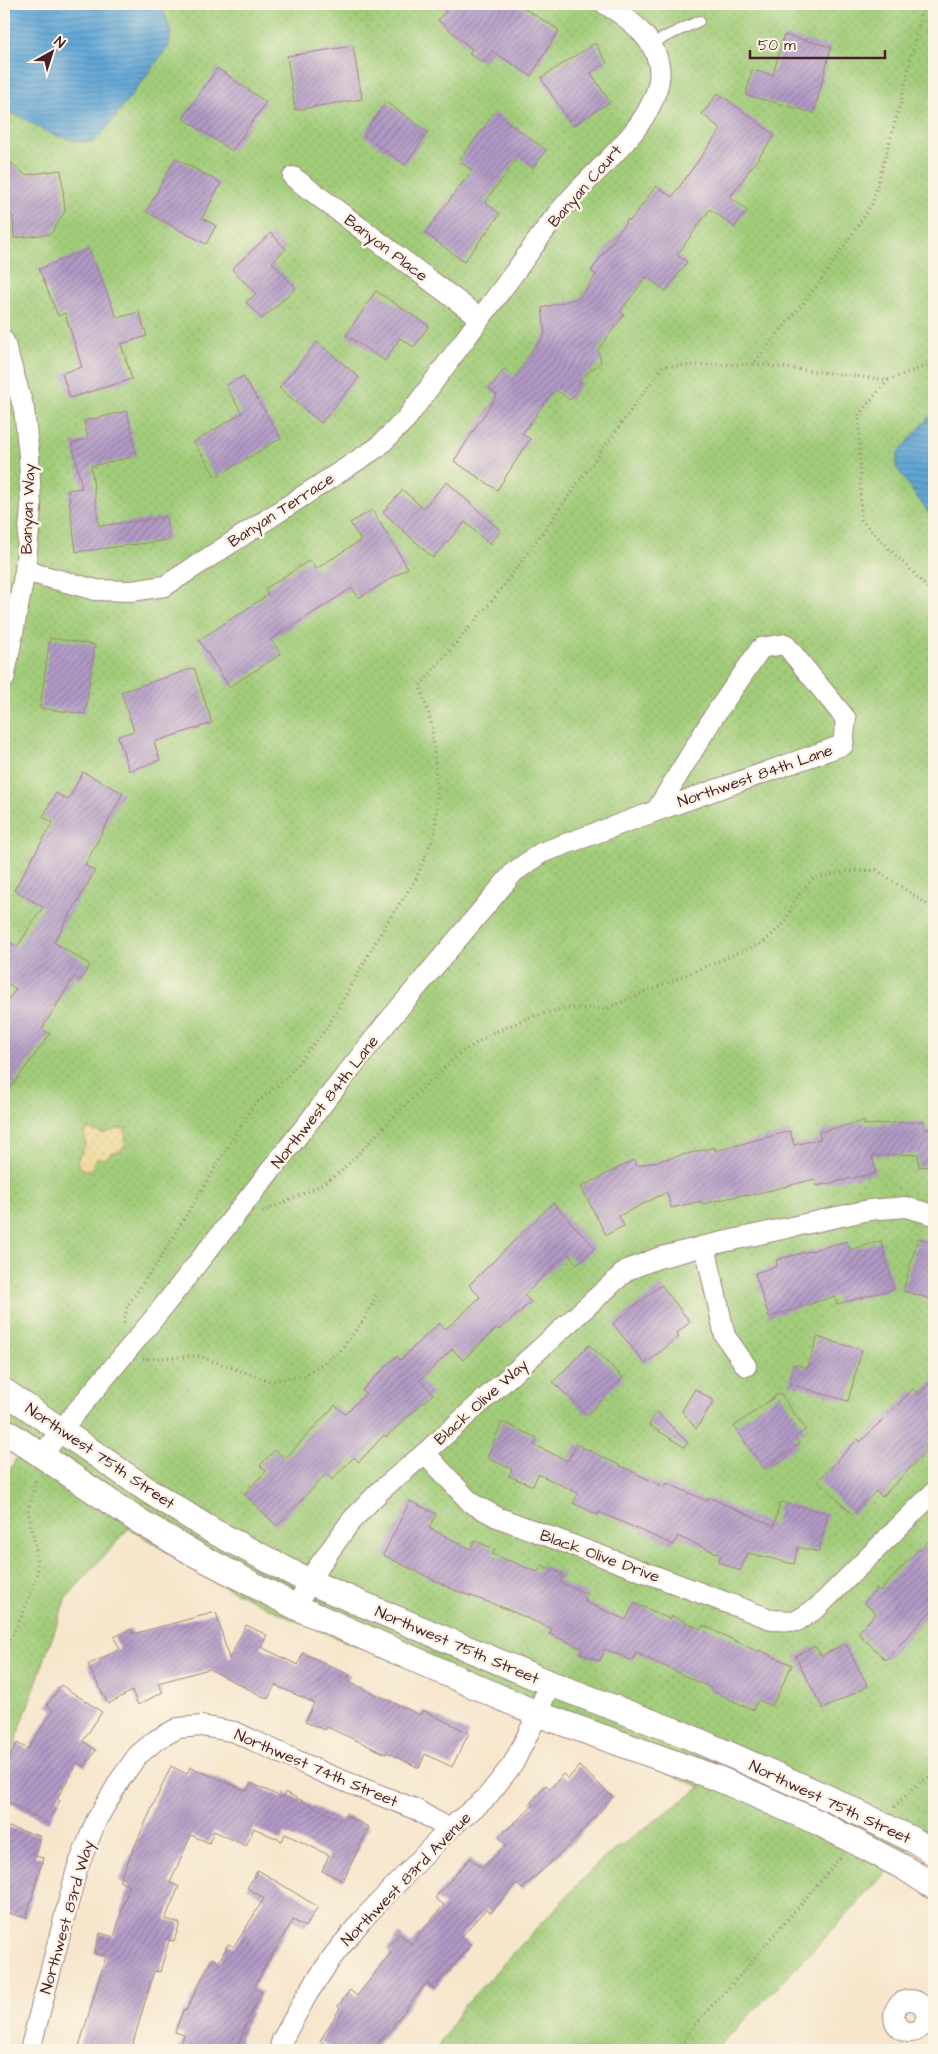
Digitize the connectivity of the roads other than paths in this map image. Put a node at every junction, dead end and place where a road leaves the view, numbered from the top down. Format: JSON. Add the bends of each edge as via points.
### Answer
{"nodes":[{"id":1,"x":605,"y":4,"type":"edge"},
{"id":2,"x":700,"y":22,"type":"dead end"},
{"id":3,"x":650,"y":44,"type":"junction"},
{"id":4,"x":292,"y":177,"type":"dead end"},
{"id":5,"x":480,"y":318,"type":"junction"},
{"id":6,"x":4,"y":341,"type":"edge"},
{"id":7,"x":25,"y":571,"type":"junction"},
{"id":8,"x":4,"y":679,"type":"edge"},
{"id":9,"x":656,"y":811,"type":"junction"},
{"id":10,"x":934,"y":1215,"type":"edge"},
{"id":11,"x":705,"y":1246,"type":"junction"},
{"id":12,"x":746,"y":1366,"type":"dead end"},
{"id":13,"x":4,"y":1391,"type":"edge"},
{"id":14,"x":4,"y":1430,"type":"edge"},
{"id":15,"x":61,"y":1430,"type":"junction"},
{"id":16,"x":425,"y":1453,"type":"junction"},
{"id":17,"x":42,"y":1456,"type":"junction"},
{"id":18,"x":934,"y":1492,"type":"edge"},
{"id":19,"x":310,"y":1582,"type":"junction"},
{"id":20,"x":296,"y":1607,"type":"junction"},
{"id":21,"x":549,"y":1684,"type":"junction"},
{"id":22,"x":538,"y":1714,"type":"junction"},
{"id":23,"x":178,"y":1728,"type":"joint"},
{"id":24,"x":449,"y":1829,"type":"junction"},
{"id":25,"x":934,"y":1853,"type":"edge"},
{"id":26,"x":934,"y":1887,"type":"edge"},
{"id":27,"x":30,"y":2050,"type":"edge"},
{"id":28,"x":279,"y":2050,"type":"edge"}],
"edges":[{"from":1,"to":3,"type":"street","name":"Banyan Court","via":[[624,15]]},
{"from":2,"to":3,"type":"lane"},
{"from":3,"to":5,"type":"street","name":"Banyan Court","via":[[658,62],[659,79],[644,118],[564,206]]},
{"from":4,"to":5,"type":"street","name":"Banyon Place"},
{"from":5,"to":7,"type":"street","name":"Banyan Terrace","via":[[406,419],[378,447],[165,586],[132,591],[96,590]]},
{"from":6,"to":7,"type":"street","name":"Banyan Way","via":[[24,409],[30,456],[31,509]]},
{"from":7,"to":8,"type":"street","name":"Banyan Way"},
{"from":9,"to":9,"type":"street","name":"Northwest 84th Lane","via":[[714,716],[761,648],[785,644],[846,719],[843,745]]},
{"from":9,"to":15,"type":"street","name":"Northwest 84th Lane","via":[[541,853],[514,872],[385,1025],[157,1315]]},
{"from":10,"to":11,"type":"street","name":"Black Olive Way","via":[[906,1207],[869,1210]]},
{"from":11,"to":12,"type":"street","via":[[725,1336]]},
{"from":11,"to":16,"type":"street","name":"Black Olive Way","via":[[627,1270]]},
{"from":13,"to":15,"type":"street","name":"Northwest 75th Street"},
{"from":14,"to":17,"type":"street","name":"Northwest 75th Street"},
{"from":15,"to":17,"type":"street","name":"Northwest 84th Lane"},
{"from":15,"to":19,"type":"street","name":"Northwest 75th Street","via":[[211,1530]]},
{"from":16,"to":18,"type":"street","name":"Black Olive Drive","via":[[470,1503],[497,1517],[773,1620],[797,1621],[817,1608]]},
{"from":16,"to":19,"type":"street","name":"Black Olive Way","via":[[381,1490],[351,1521]]},
{"from":17,"to":20,"type":"street","name":"Northwest 75th Street","via":[[134,1518]]},
{"from":19,"to":20,"type":"street","name":"Black Olive Way"},
{"from":19,"to":21,"type":"street","name":"Northwest 75th Street"},
{"from":20,"to":22,"type":"street","name":"Northwest 75th Street"},
{"from":21,"to":22,"type":"street","name":"Northwest 83rd Avenue"},
{"from":21,"to":25,"type":"street","name":"Northwest 75th Street","via":[[683,1734],[826,1797]]},
{"from":22,"to":24,"type":"street","name":"Northwest 83rd Avenue","via":[[513,1764],[486,1798]]},
{"from":22,"to":26,"type":"street","name":"Northwest 75th Street","via":[[719,1779],[816,1822],[905,1868]]},
{"from":23,"to":24,"type":"street","name":"Northwest 74th Street","via":[[202,1726],[235,1732],[326,1774],[415,1809]]},
{"from":23,"to":27,"type":"street","name":"Northwest 83rd Way","via":[[137,1756],[96,1821],[77,1869]]},
{"from":24,"to":28,"type":"street","name":"Northwest 83rd Avenue","via":[[362,1920],[333,1956],[308,1993]]}]}
